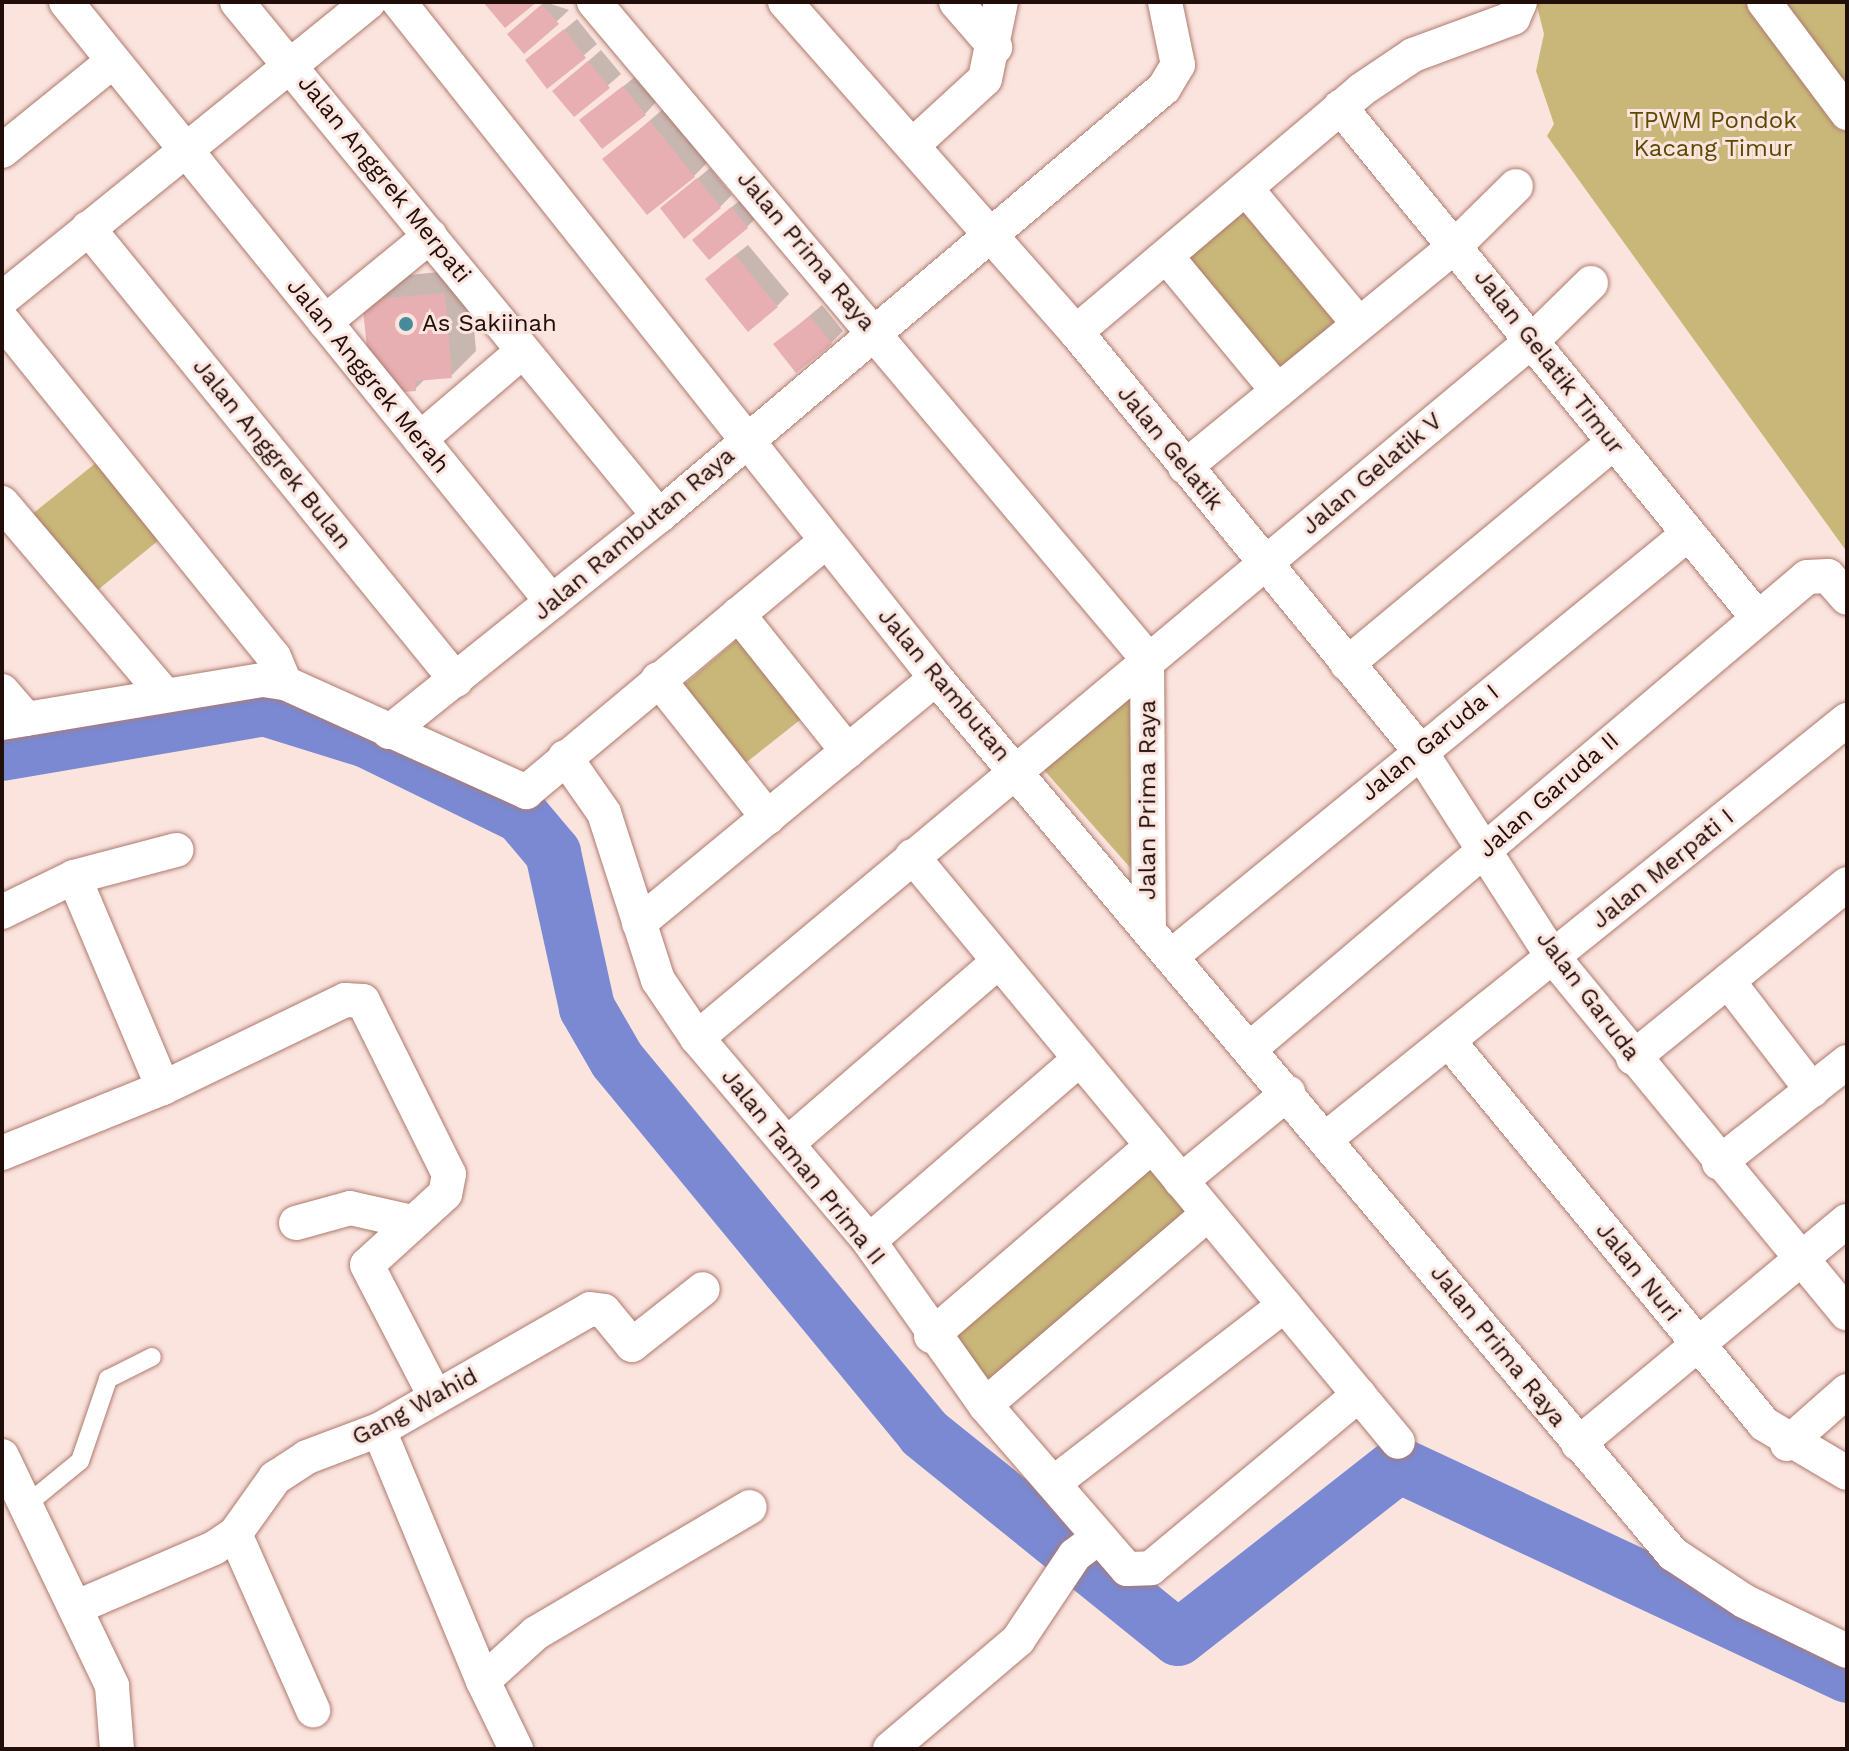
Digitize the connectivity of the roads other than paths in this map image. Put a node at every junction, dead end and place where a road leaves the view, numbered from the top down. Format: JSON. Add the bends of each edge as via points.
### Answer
{"nodes":[{"id":1,"x":66,"y":2,"type":"edge"},
{"id":2,"x":237,"y":2,"type":"edge"},
{"id":3,"x":369,"y":2,"type":"edge"},
{"id":4,"x":399,"y":2,"type":"edge"},
{"id":5,"x":594,"y":2,"type":"edge"},
{"id":6,"x":785,"y":2,"type":"edge"},
{"id":7,"x":956,"y":2,"type":"edge"},
{"id":8,"x":1001,"y":2,"type":"edge"},
{"id":9,"x":1165,"y":2,"type":"edge"},
{"id":10,"x":1520,"y":2,"type":"edge"},
{"id":11,"x":1764,"y":2,"type":"edge"},
{"id":12,"x":995,"y":47,"type":"junction"},
{"id":13,"x":113,"y":61,"type":"junction"},
{"id":14,"x":291,"y":65,"type":"junction"},
{"id":15,"x":1340,"y":107,"type":"junction"},
{"id":16,"x":1847,"y":113,"type":"edge"},
{"id":17,"x":914,"y":144,"type":"junction"},
{"id":18,"x":184,"y":150,"type":"junction"},
{"id":19,"x":2,"y":151,"type":"edge"},
{"id":20,"x":1516,"y":186,"type":"dead end"},
{"id":21,"x":1248,"y":191,"type":"junction"},
{"id":22,"x":88,"y":228,"type":"junction"},
{"id":23,"x":989,"y":234,"type":"junction"},
{"id":24,"x":430,"y":236,"type":"junction"},
{"id":25,"x":1456,"y":245,"type":"junction"},
{"id":26,"x":1167,"y":257,"type":"junction"},
{"id":27,"x":1591,"y":283,"type":"dead end"},
{"id":28,"x":2,"y":299,"type":"edge"},
{"id":29,"x":2,"y":320,"type":"edge"},
{"id":30,"x":325,"y":322,"type":"junction"},
{"id":31,"x":1359,"y":324,"type":"junction"},
{"id":32,"x":875,"y":332,"type":"junction"},
{"id":33,"x":1076,"y":332,"type":"junction"},
{"id":34,"x":1534,"y":339,"type":"junction"},
{"id":35,"x":523,"y":351,"type":"junction"},
{"id":36,"x":1278,"y":391,"type":"junction"},
{"id":37,"x":420,"y":439,"type":"junction"},
{"id":38,"x":744,"y":442,"type":"junction"},
{"id":39,"x":1613,"y":443,"type":"junction"},
{"id":40,"x":1185,"y":467,"type":"junction"},
{"id":41,"x":2,"y":503,"type":"edge"},
{"id":42,"x":659,"y":516,"type":"junction"},
{"id":43,"x":1688,"y":534,"type":"junction"},
{"id":44,"x":825,"y":542,"type":"junction"},
{"id":45,"x":1263,"y":564,"type":"junction"},
{"id":46,"x":1847,"y":598,"type":"edge"},
{"id":47,"x":552,"y":602,"type":"junction"},
{"id":48,"x":738,"y":614,"type":"junction"},
{"id":49,"x":1757,"y":617,"type":"junction"},
{"id":50,"x":1147,"y":658,"type":"junction"},
{"id":51,"x":1347,"y":664,"type":"junction"},
{"id":52,"x":936,"y":678,"type":"junction"},
{"id":53,"x":658,"y":679,"type":"junction"},
{"id":54,"x":456,"y":680,"type":"junction"},
{"id":55,"x":285,"y":683,"type":"junction"},
{"id":56,"x":2,"y":691,"type":"edge"},
{"id":57,"x":165,"y":695,"type":"junction"},
{"id":58,"x":1847,"y":720,"type":"edge"},
{"id":59,"x":14,"y":721,"type":"edge"},
{"id":60,"x":389,"y":732,"type":"junction"},
{"id":61,"x":1420,"y":751,"type":"junction"},
{"id":62,"x":848,"y":752,"type":"junction"},
{"id":63,"x":565,"y":757,"type":"junction"},
{"id":64,"x":1014,"y":770,"type":"junction"},
{"id":65,"x":768,"y":818,"type":"junction"},
{"id":66,"x":1488,"y":847,"type":"junction"},
{"id":67,"x":176,"y":850,"type":"dead end"},
{"id":68,"x":912,"y":856,"type":"junction"},
{"id":69,"x":74,"y":877,"type":"junction"},
{"id":70,"x":1847,"y":884,"type":"edge"},
{"id":71,"x":2,"y":912,"type":"edge"},
{"id":72,"x":639,"y":923,"type":"junction"},
{"id":73,"x":1149,"y":923,"type":"junction"},
{"id":74,"x":1174,"y":954,"type":"junction"},
{"id":75,"x":1553,"y":957,"type":"junction"},
{"id":76,"x":999,"y":961,"type":"junction"},
{"id":77,"x":1728,"y":981,"type":"junction"},
{"id":78,"x":697,"y":1038,"type":"junction"},
{"id":79,"x":1451,"y":1044,"type":"junction"},
{"id":80,"x":1252,"y":1047,"type":"junction"},
{"id":81,"x":1633,"y":1058,"type":"junction"},
{"id":82,"x":1080,"y":1059,"type":"junction"},
{"id":83,"x":1847,"y":1062,"type":"edge"},
{"id":84,"x":163,"y":1088,"type":"junction"},
{"id":85,"x":1812,"y":1090,"type":"junction"},
{"id":86,"x":1288,"y":1093,"type":"junction"},
{"id":87,"x":1328,"y":1137,"type":"junction"},
{"id":88,"x":787,"y":1144,"type":"junction"},
{"id":89,"x":1152,"y":1146,"type":"junction"},
{"id":90,"x":2,"y":1153,"type":"edge"},
{"id":91,"x":1719,"y":1163,"type":"junction"},
{"id":92,"x":1181,"y":1181,"type":"junction"},
{"id":93,"x":1208,"y":1214,"type":"junction"},
{"id":94,"x":1847,"y":1221,"type":"edge"},
{"id":95,"x":412,"y":1222,"type":"junction"},
{"id":96,"x":296,"y":1223,"type":"dead end"},
{"id":97,"x":869,"y":1241,"type":"junction"},
{"id":98,"x":1803,"y":1255,"type":"junction"},
{"id":99,"x":703,"y":1289,"type":"dead end"},
{"id":100,"x":1285,"y":1305,"type":"junction"},
{"id":101,"x":1847,"y":1314,"type":"edge"},
{"id":102,"x":931,"y":1336,"type":"junction"},
{"id":103,"x":1697,"y":1345,"type":"junction"},
{"id":104,"x":152,"y":1357,"type":"dead end"},
{"id":105,"x":1847,"y":1391,"type":"edge"},
{"id":106,"x":434,"y":1394,"type":"junction"},
{"id":107,"x":1359,"y":1395,"type":"junction"},
{"id":108,"x":985,"y":1405,"type":"junction"},
{"id":109,"x":379,"y":1430,"type":"junction"},
{"id":110,"x":1398,"y":1442,"type":"dead end"},
{"id":111,"x":1578,"y":1444,"type":"junction"},
{"id":112,"x":1787,"y":1444,"type":"junction"},
{"id":113,"x":2,"y":1456,"type":"edge"},
{"id":114,"x":1847,"y":1473,"type":"edge"},
{"id":115,"x":1055,"y":1482,"type":"junction"},
{"id":116,"x":25,"y":1506,"type":"junction"},
{"id":117,"x":750,"y":1507,"type":"dead end"},
{"id":118,"x":235,"y":1534,"type":"junction"},
{"id":119,"x":1078,"y":1557,"type":"junction"},
{"id":120,"x":77,"y":1607,"type":"junction"},
{"id":121,"x":1847,"y":1651,"type":"edge"},
{"id":122,"x":483,"y":1681,"type":"junction"},
{"id":123,"x":313,"y":1710,"type":"dead end"},
{"id":124,"x":117,"y":1749,"type":"edge"},
{"id":125,"x":516,"y":1749,"type":"edge"},
{"id":126,"x":890,"y":1749,"type":"edge"}],
"edges":[{"from":1,"to":13,"type":"street","name":"Jalan Anggrek Merah"},
{"from":2,"to":14,"type":"street","name":"Jalan Anggrek Merpati"},
{"from":3,"to":14,"type":"street"},
{"from":4,"to":38,"type":"street","name":"Jalan Rambutan"},
{"from":5,"to":32,"type":"street","name":"Jalan Prima Raya"},
{"from":6,"to":17,"type":"street","name":"Jalan Gelatik"},
{"from":7,"to":12,"type":"street"},
{"from":8,"to":12,"type":"street"},
{"from":9,"to":23,"type":"street","name":"Jalan Rambutan Raya","via":[[1175,78]]},
{"from":10,"to":15,"type":"street","via":[[1513,18],[1413,55]]},
{"from":11,"to":16,"type":"street"},
{"from":12,"to":17,"type":"street","via":[[985,79]]},
{"from":13,"to":18,"type":"street","name":"Jalan Anggrek Merah"},
{"from":13,"to":19,"type":"street"},
{"from":14,"to":18,"type":"street"},
{"from":14,"to":24,"type":"street","name":"Jalan Anggrek Merpati"},
{"from":15,"to":21,"type":"street"},
{"from":15,"to":25,"type":"street","name":"Jalan Gelatik Timur"},
{"from":17,"to":23,"type":"street","name":"Jalan Gelatik"},
{"from":18,"to":22,"type":"street"},
{"from":18,"to":30,"type":"street","name":"Jalan Anggrek Merah"},
{"from":20,"to":25,"type":"street"},
{"from":21,"to":26,"type":"street"},
{"from":21,"to":31,"type":"street"},
{"from":22,"to":28,"type":"street"},
{"from":22,"to":54,"type":"street","name":"Jalan Anggrek Bulan"},
{"from":23,"to":32,"type":"street","name":"Jalan Rambutan Raya"},
{"from":23,"to":33,"type":"street","name":"Jalan Gelatik"},
{"from":24,"to":30,"type":"street"},
{"from":24,"to":35,"type":"street","name":"Jalan Anggrek Merpati"},
{"from":25,"to":31,"type":"street"},
{"from":25,"to":34,"type":"street","name":"Jalan Gelatik Timur"},
{"from":26,"to":33,"type":"street"},
{"from":26,"to":36,"type":"street"},
{"from":27,"to":34,"type":"street","name":"Jalan Gelatik V"},
{"from":29,"to":55,"type":"street","via":[[274,657]]},
{"from":30,"to":37,"type":"street","name":"Jalan Anggrek Merah"},
{"from":31,"to":36,"type":"street"},
{"from":32,"to":38,"type":"street","name":"Jalan Rambutan Raya"},
{"from":32,"to":50,"type":"street","name":"Jalan Prima Raya"},
{"from":33,"to":40,"type":"street","name":"Jalan Gelatik"},
{"from":34,"to":39,"type":"street","name":"Jalan Gelatik Timur"},
{"from":34,"to":45,"type":"street","name":"Jalan Gelatik V"},
{"from":35,"to":37,"type":"street"},
{"from":35,"to":42,"type":"street","name":"Jalan Anggrek Merpati"},
{"from":36,"to":40,"type":"street"},
{"from":37,"to":47,"type":"street","name":"Jalan Anggrek Merah"},
{"from":38,"to":42,"type":"street","name":"Jalan Rambutan Raya"},
{"from":38,"to":44,"type":"street","name":"Jalan Rambutan"},
{"from":39,"to":43,"type":"street","name":"Jalan Gelatik Timur"},
{"from":39,"to":51,"type":"street"},
{"from":40,"to":45,"type":"street","name":"Jalan Gelatik"},
{"from":41,"to":57,"type":"street"},
{"from":42,"to":47,"type":"street","name":"Jalan Rambutan Raya"},
{"from":43,"to":49,"type":"street","name":"Jalan Gelatik Timur"},
{"from":43,"to":61,"type":"street","name":"Jalan Garuda I"},
{"from":44,"to":48,"type":"street"},
{"from":44,"to":52,"type":"street","name":"Jalan Rambutan"},
{"from":45,"to":50,"type":"street","name":"Jalan Gelatik V"},
{"from":45,"to":51,"type":"street","name":"Jalan Gelatik"},
{"from":46,"to":49,"type":"street","name":"Jalan Garuda II","via":[[1819,572]]},
{"from":47,"to":54,"type":"street","name":"Jalan Rambutan Raya"},
{"from":48,"to":53,"type":"street"},
{"from":48,"to":62,"type":"street"},
{"from":49,"to":66,"type":"street","name":"Jalan Garuda II"},
{"from":50,"to":64,"type":"street","name":"Jalan Gelatik V"},
{"from":50,"to":73,"type":"street","name":"Jalan Prima Raya"},
{"from":51,"to":61,"type":"street","name":"Jalan Garuda"},
{"from":52,"to":62,"type":"street"},
{"from":52,"to":64,"type":"street","name":"Jalan Rambutan"},
{"from":53,"to":63,"type":"street"},
{"from":53,"to":65,"type":"street"},
{"from":54,"to":60,"type":"street","name":"Jalan Rambutan Raya"},
{"from":55,"to":57,"type":"street"},
{"from":55,"to":60,"type":"street"},
{"from":56,"to":59,"type":"street"},
{"from":57,"to":59,"type":"street"},
{"from":58,"to":75,"type":"street","name":"Jalan Merpati I"},
{"from":60,"to":63,"type":"street","via":[[526,792]]},
{"from":61,"to":66,"type":"street","name":"Jalan Garuda"},
{"from":61,"to":74,"type":"street","name":"Jalan Garuda I"},
{"from":62,"to":65,"type":"street"},
{"from":63,"to":72,"type":"street","name":"Jalan Taman Prima II","via":[[604,813]]},
{"from":64,"to":68,"type":"street","name":"Jalan Gelatik V"},
{"from":64,"to":73,"type":"street","name":"Jalan Rambutan"},
{"from":65,"to":72,"type":"street"},
{"from":66,"to":75,"type":"street","name":"Jalan Garuda"},
{"from":66,"to":80,"type":"street","name":"Jalan Garuda II"},
{"from":67,"to":69,"type":"street"},
{"from":68,"to":76,"type":"street"},
{"from":68,"to":78,"type":"street","name":"Jalan Gelatik V"},
{"from":69,"to":71,"type":"street"},
{"from":69,"to":84,"type":"street"},
{"from":70,"to":77,"type":"street"},
{"from":72,"to":78,"type":"street","name":"Jalan Taman Prima II","via":[[658,980]]},
{"from":73,"to":74,"type":"street","name":"Jalan Prima Raya"},
{"from":74,"to":80,"type":"street","name":"Jalan Prima Raya"},
{"from":75,"to":79,"type":"street","name":"Jalan Merpati I"},
{"from":75,"to":81,"type":"street","name":"Jalan Garuda"},
{"from":76,"to":82,"type":"street"},
{"from":76,"to":88,"type":"street"},
{"from":77,"to":81,"type":"street"},
{"from":77,"to":85,"type":"street"},
{"from":78,"to":88,"type":"street","name":"Jalan Taman Prima II"},
{"from":79,"to":87,"type":"street","name":"Jalan Merpati I"},
{"from":79,"to":103,"type":"street","name":"Jalan Nuri"},
{"from":80,"to":86,"type":"street","name":"Jalan Prima Raya"},
{"from":81,"to":91,"type":"street","name":"Jalan Garuda"},
{"from":82,"to":89,"type":"street"},
{"from":82,"to":97,"type":"street"},
{"from":83,"to":85,"type":"street"},
{"from":84,"to":90,"type":"street"},
{"from":84,"to":95,"type":"street","via":[[345,1000],[363,1001],[449,1174],[445,1194]]},
{"from":85,"to":91,"type":"street"},
{"from":86,"to":87,"type":"street","name":"Jalan Prima Raya"},
{"from":86,"to":92,"type":"street"},
{"from":87,"to":111,"type":"street","name":"Jalan Prima Raya"},
{"from":88,"to":97,"type":"street","name":"Jalan Taman Prima II"},
{"from":89,"to":92,"type":"street"},
{"from":89,"to":102,"type":"street"},
{"from":91,"to":98,"type":"street","name":"Jalan Garuda"},
{"from":92,"to":93,"type":"street"},
{"from":93,"to":100,"type":"street"},
{"from":93,"to":108,"type":"street"},
{"from":94,"to":98,"type":"street"},
{"from":95,"to":96,"type":"street","via":[[350,1208]]},
{"from":95,"to":106,"type":"street","via":[[367,1265]]},
{"from":97,"to":102,"type":"street","name":"Jalan Taman Prima II"},
{"from":98,"to":101,"type":"street","name":"Jalan Garuda"},
{"from":98,"to":103,"type":"street"},
{"from":99,"to":106,"type":"street","name":"Gang Wahid","via":[[632,1345],[604,1311],[590,1309]]},
{"from":100,"to":107,"type":"street"},
{"from":100,"to":115,"type":"street"},
{"from":102,"to":108,"type":"street","name":"Jalan Taman Prima II"},
{"from":103,"to":111,"type":"street"},
{"from":103,"to":112,"type":"street","name":"Jalan Nuri"},
{"from":104,"to":116,"type":"lane","via":[[108,1379],[80,1461]]},
{"from":105,"to":112,"type":"street"},
{"from":106,"to":109,"type":"street","name":"Gang Wahid"},
{"from":107,"to":110,"type":"street"},
{"from":107,"to":119,"type":"street","name":"Jalan Taman Prima II","via":[[1137,1573]]},
{"from":108,"to":115,"type":"street","name":"Jalan Taman Prima II"},
{"from":109,"to":118,"type":"street","name":"Gang Wahid","via":[[307,1457],[275,1478]]},
{"from":109,"to":122,"type":"street"},
{"from":111,"to":121,"type":"street","name":"Jalan Prima Raya","via":[[1673,1554],[1744,1601]]},
{"from":112,"to":114,"type":"street","name":"Jalan Nuri"},
{"from":113,"to":116,"type":"street"},
{"from":115,"to":119,"type":"street","name":"Jalan Taman Prima II"},
{"from":116,"to":120,"type":"street"},
{"from":117,"to":122,"type":"street","via":[[536,1633]]},
{"from":118,"to":120,"type":"street","name":"Gang Wahid"},
{"from":118,"to":123,"type":"street"},
{"from":119,"to":126,"type":"street","via":[[1018,1640]]},
{"from":120,"to":124,"type":"street","via":[[112,1686]]},
{"from":122,"to":125,"type":"street"}]}
